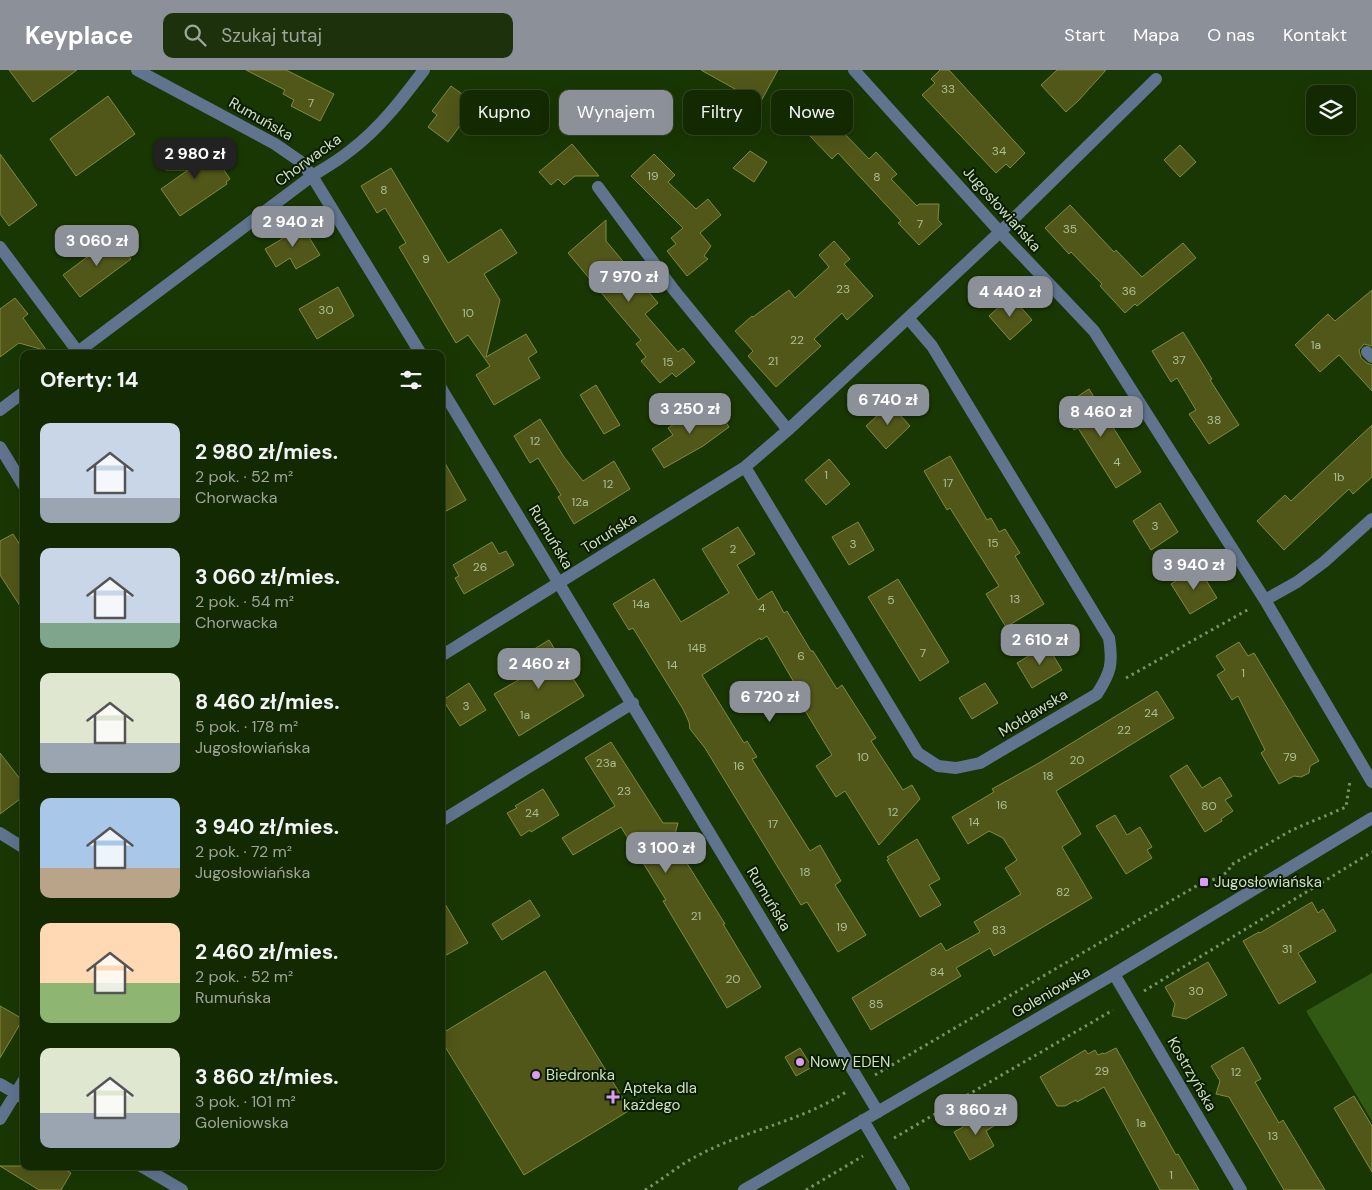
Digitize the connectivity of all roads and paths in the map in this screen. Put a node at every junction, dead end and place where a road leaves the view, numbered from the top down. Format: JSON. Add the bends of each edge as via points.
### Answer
{"nodes":[{"id":1,"x":137,"y":70,"type":"edge"},
{"id":2,"x":424,"y":70,"type":"edge"},
{"id":3,"x":854,"y":70,"type":"edge"},
{"id":4,"x":1156,"y":79,"type":"dead end"},
{"id":5,"x":312,"y":176,"type":"junction"},
{"id":6,"x":598,"y":187,"type":"dead end"},
{"id":7,"x":1000,"y":232,"type":"junction"},
{"id":8,"x":0,"y":247,"type":"edge"},
{"id":9,"x":908,"y":318,"type":"junction"},
{"id":10,"x":74,"y":350,"type":"edge"},
{"id":11,"x":80,"y":350,"type":"edge"},
{"id":12,"x":419,"y":350,"type":"edge"},
{"id":13,"x":20,"y":395,"type":"edge"},
{"id":14,"x":445,"y":395,"type":"edge"},
{"id":15,"x":0,"y":410,"type":"edge"},
{"id":16,"x":788,"y":430,"type":"junction"},
{"id":17,"x":0,"y":447,"type":"edge"},
{"id":18,"x":745,"y":467,"type":"junction"},
{"id":19,"x":20,"y":480,"type":"edge"},
{"id":20,"x":1372,"y":518,"type":"edge"},
{"id":21,"x":560,"y":583,"type":"junction"},
{"id":22,"x":1265,"y":600,"type":"junction"},
{"id":23,"x":445,"y":654,"type":"edge"},
{"id":24,"x":1097,"y":694,"type":"junction"},
{"id":25,"x":633,"y":703,"type":"junction"},
{"id":26,"x":1364,"y":768,"type":"junction"},
{"id":27,"x":1372,"y":782,"type":"edge"},
{"id":28,"x":1372,"y":818,"type":"edge"},
{"id":29,"x":445,"y":819,"type":"edge"},
{"id":30,"x":0,"y":834,"type":"edge"},
{"id":31,"x":20,"y":846,"type":"edge"},
{"id":32,"x":1372,"y":852,"type":"edge"},
{"id":33,"x":1114,"y":974,"type":"junction"},
{"id":34,"x":1130,"y":1000,"type":"junction"},
{"id":35,"x":860,"y":1083,"type":"junction"},
{"id":36,"x":0,"y":1084,"type":"edge"},
{"id":37,"x":20,"y":1096,"type":"edge"},
{"id":38,"x":878,"y":1112,"type":"junction"},
{"id":39,"x":0,"y":1119,"type":"edge"},
{"id":40,"x":863,"y":1120,"type":"junction"},
{"id":41,"x":878,"y":1147,"type":"junction"},
{"id":42,"x":148,"y":1170,"type":"edge"},
{"id":43,"x":182,"y":1190,"type":"edge"},
{"id":44,"x":646,"y":1190,"type":"edge"},
{"id":45,"x":744,"y":1190,"type":"edge"},
{"id":46,"x":806,"y":1190,"type":"edge"},
{"id":47,"x":904,"y":1190,"type":"edge"},
{"id":48,"x":1241,"y":1190,"type":"edge"}],
"edges":[{"from":1,"to":5,"type":"street","name":"Rumuńska","via":[[275,144],[301,162]]},
{"from":2,"to":5,"type":"street","name":"Chorwacka","via":[[380,125],[352,150]]},
{"from":3,"to":7,"type":"street","name":"Jugosłowiańska"},
{"from":4,"to":7,"type":"street","name":"Toruńska"},
{"from":5,"to":11,"type":"street","name":"Chorwacka"},
{"from":5,"to":12,"type":"street","name":"Rumuńska"},
{"from":6,"to":16,"type":"street","via":[[674,290]]},
{"from":7,"to":9,"type":"street","name":"Toruńska"},
{"from":7,"to":22,"type":"street","name":"Jugosłowiańska","via":[[1094,331]]},
{"from":8,"to":10,"type":"street","name":"Chorwacka"},
{"from":9,"to":16,"type":"street","name":"Toruńska"},
{"from":9,"to":24,"type":"street","via":[[932,346],[1109,638],[1112,658],[1107,677]]},
{"from":13,"to":15,"type":"street"},
{"from":14,"to":21,"type":"street","name":"Rumuńska"},
{"from":16,"to":18,"type":"street","name":"Toruńska"},
{"from":17,"to":19,"type":"street"},
{"from":18,"to":21,"type":"street","name":"Toruńska"},
{"from":18,"to":24,"type":"street","name":"Mołdawska","via":[[918,753],[938,766],[956,768],[980,763]]},
{"from":20,"to":22,"type":"street","via":[[1324,562]]},
{"from":21,"to":23,"type":"street","name":"Toruńska"},
{"from":21,"to":25,"type":"street","name":"Rumuńska"},
{"from":22,"to":24,"type":"path"},
{"from":22,"to":26,"type":"street","name":"Jugosłowiańska"},
{"from":25,"to":29,"type":"street"},
{"from":25,"to":35,"type":"street","name":"Rumuńska"},
{"from":26,"to":27,"type":"street","name":"Jugosłowiańska"},
{"from":26,"to":35,"type":"path","via":[[1351,777],[1346,807],[1292,830],[1231,865],[1229,870],[1209,883],[1189,890]]},
{"from":28,"to":33,"type":"street","name":"Goleniowska"},
{"from":30,"to":31,"type":"street"},
{"from":32,"to":34,"type":"path"},
{"from":33,"to":34,"type":"street","name":"Kostrzyńska"},
{"from":33,"to":38,"type":"street","name":"Goleniowska"},
{"from":34,"to":41,"type":"path"},
{"from":34,"to":48,"type":"street","name":"Kostrzyńska"},
{"from":35,"to":38,"type":"street","name":"Rumuńska"},
{"from":35,"to":44,"type":"path","via":[[802,1116],[697,1156]]},
{"from":36,"to":37,"type":"street"},
{"from":37,"to":39,"type":"street"},
{"from":38,"to":40,"type":"street","name":"Goleniowska"},
{"from":40,"to":41,"type":"street"},
{"from":40,"to":45,"type":"street","name":"Goleniowska"},
{"from":41,"to":46,"type":"path"},
{"from":41,"to":47,"type":"street"},
{"from":42,"to":43,"type":"street"}]}
